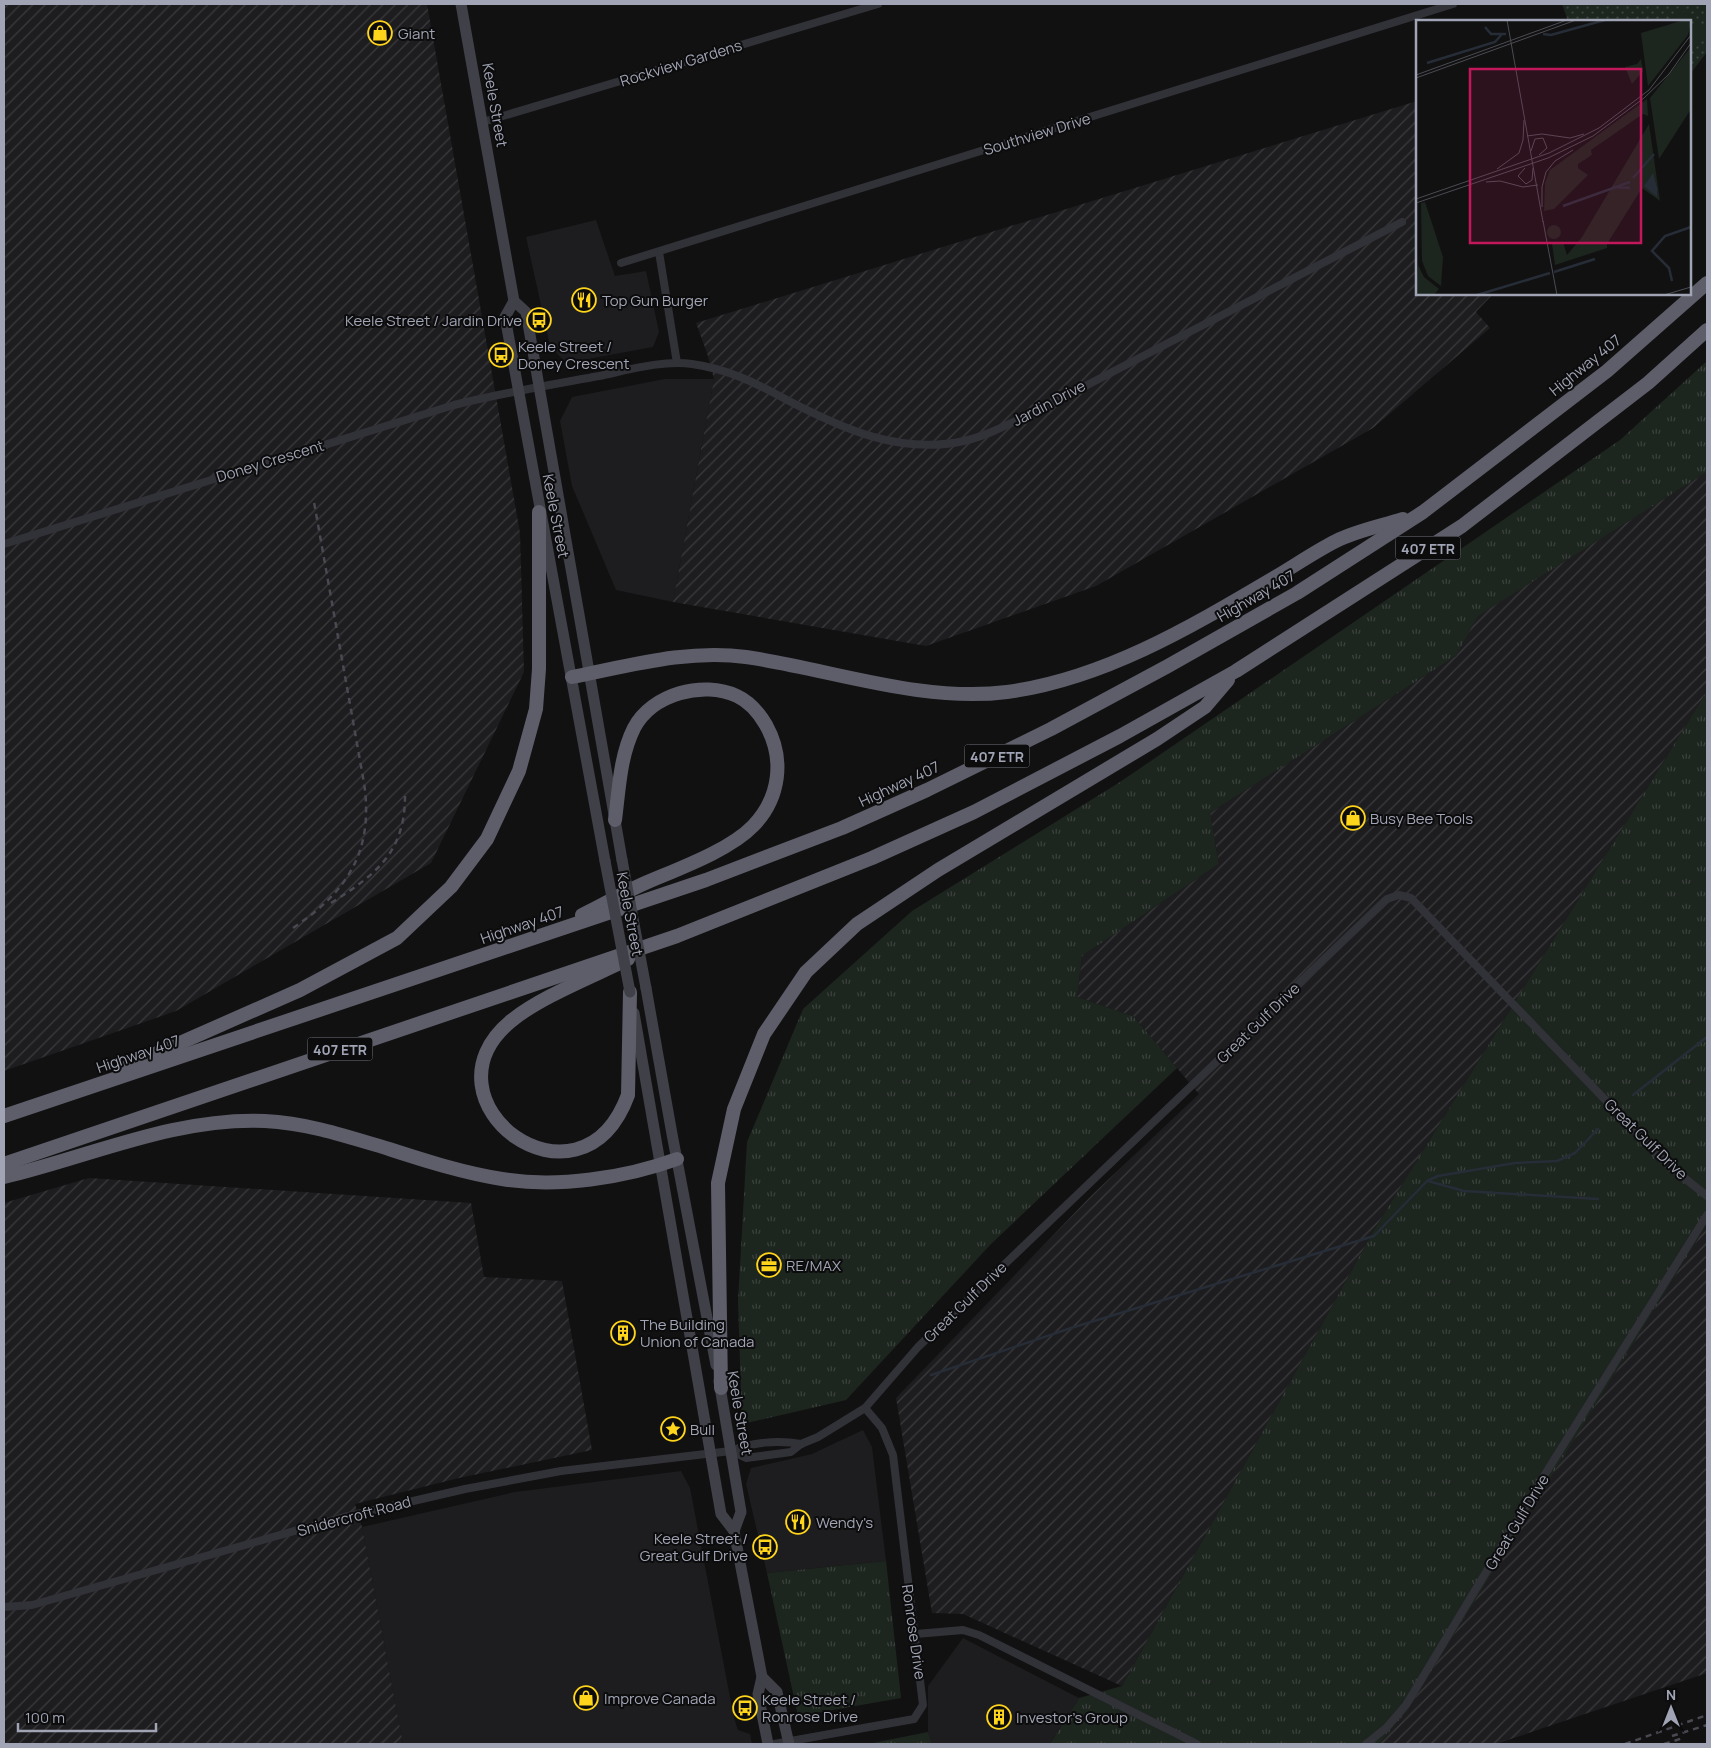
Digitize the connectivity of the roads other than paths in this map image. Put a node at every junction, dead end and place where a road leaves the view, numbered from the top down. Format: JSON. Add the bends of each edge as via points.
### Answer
{"nodes":[{"id":1,"x":461,"y":4,"type":"edge"},
{"id":2,"x":878,"y":4,"type":"edge"},
{"id":3,"x":1454,"y":4,"type":"edge"},
{"id":4,"x":483,"y":122,"type":"junction"},
{"id":5,"x":1402,"y":222,"type":"dead end"},
{"id":6,"x":659,"y":252,"type":"junction"},
{"id":7,"x":621,"y":263,"type":"dead end"},
{"id":8,"x":1707,"y":283,"type":"edge"},
{"id":9,"x":514,"y":301,"type":"junction"},
{"id":10,"x":1707,"y":330,"type":"edge"},
{"id":11,"x":677,"y":363,"type":"junction"},
{"id":12,"x":539,"y":387,"type":"junction"},
{"id":13,"x":518,"y":390,"type":"junction"},
{"id":14,"x":539,"y":512,"type":"junction"},
{"id":15,"x":1423,"y":512,"type":"junction"},
{"id":16,"x":4,"y":544,"type":"edge"},
{"id":17,"x":1236,"y":672,"type":"junction"},
{"id":18,"x":590,"y":673,"type":"junction"},
{"id":19,"x":572,"y":677,"type":"junction"},
{"id":20,"x":615,"y":820,"type":"junction"},
{"id":21,"x":541,"y":936,"type":"junction"},
{"id":22,"x":677,"y":936,"type":"junction"},
{"id":23,"x":630,"y":992,"type":"junction"},
{"id":24,"x":51,"y":1100,"type":"junction"},
{"id":25,"x":4,"y":1116,"type":"edge"},
{"id":26,"x":677,"y":1159,"type":"junction"},
{"id":27,"x":4,"y":1164,"type":"edge"},
{"id":28,"x":661,"y":1165,"type":"junction"},
{"id":29,"x":4,"y":1177,"type":"edge"},
{"id":30,"x":1707,"y":1196,"type":"edge"},
{"id":31,"x":1707,"y":1216,"type":"edge"},
{"id":32,"x":721,"y":1388,"type":"junction"},
{"id":33,"x":865,"y":1408,"type":"junction"},
{"id":34,"x":801,"y":1444,"type":"junction"},
{"id":35,"x":731,"y":1451,"type":"junction"},
{"id":36,"x":711,"y":1453,"type":"junction"},
{"id":37,"x":734,"y":1531,"type":"junction"},
{"id":38,"x":4,"y":1607,"type":"edge"},
{"id":39,"x":916,"y":1634,"type":"junction"},
{"id":40,"x":762,"y":1677,"type":"junction"},
{"id":41,"x":789,"y":1743,"type":"edge"},
{"id":42,"x":768,"y":1744,"type":"edge"},
{"id":43,"x":774,"y":1744,"type":"edge"},
{"id":44,"x":1197,"y":1744,"type":"edge"},
{"id":45,"x":1366,"y":1744,"type":"edge"}],
"edges":[{"from":1,"to":4,"type":"main road","name":"Keele Street"},
{"from":2,"to":4,"type":"street","name":"Rockview Gardens"},
{"from":3,"to":6,"type":"street","name":"Southview Drive"},
{"from":4,"to":9,"type":"main road","name":"Keele Street"},
{"from":5,"to":11,"type":"street","name":"Jardin Drive","via":[[1002,428],[965,441],[924,446],[871,438],[819,416],[741,376]]},
{"from":6,"to":7,"type":"street","name":"Southview Drive"},
{"from":6,"to":11,"type":"street"},
{"from":8,"to":15,"type":"highway","name":"Highway 407","number":"407 ETR","via":[[1607,371]]},
{"from":9,"to":12,"type":"main road","name":"Keele Street","via":[[526,312]]},
{"from":9,"to":13,"type":"main road","name":"Keele Street","via":[[505,317]]},
{"from":10,"to":17,"type":"highway","number":"407 ETR","via":[[1648,382],[1462,526]]},
{"from":11,"to":12,"type":"street","name":"Jardin Drive"},
{"from":12,"to":13,"type":"street","name":"Doney Crescent"},
{"from":12,"to":18,"type":"main road","name":"Keele Street"},
{"from":13,"to":14,"type":"main road","name":"Keele Street"},
{"from":13,"to":16,"type":"street","name":"Doney Crescent","via":[[399,421]]},
{"from":14,"to":19,"type":"main road","name":"Keele Street"},
{"from":14,"to":24,"type":"highway","via":[[536,709],[519,771],[491,830],[451,887],[397,938],[316,981]]},
{"from":15,"to":18,"type":"highway","via":[[1338,540],[1176,633],[1111,664],[1058,683],[1004,692],[953,693],[718,654],[686,655]]},
{"from":15,"to":21,"type":"highway","name":"Highway 407","number":"407 ETR","via":[[1297,592],[1168,666],[927,790],[747,866]]},
{"from":17,"to":22,"type":"highway","number":"407 ETR","via":[[1052,772],[925,835]]},
{"from":17,"to":32,"type":"highway","via":[[1204,707],[1157,739],[938,870],[857,924],[806,972],[764,1034],[734,1109],[718,1183]]},
{"from":18,"to":19,"type":"highway"},
{"from":18,"to":20,"type":"main road","name":"Keele Street"},
{"from":19,"to":23,"type":"main road","name":"Keele Street","bridge":true},
{"from":20,"to":21,"type":"highway","via":[[626,749],[635,726],[652,706],[677,693],[706,690],[737,696],[757,711],[773,738],[779,767],[775,792],[765,812],[752,827],[703,857]]},
{"from":20,"to":26,"type":"main road","name":"Keele Street","bridge":true},
{"from":21,"to":24,"type":"highway","name":"Highway 407","number":"407 ETR"},
{"from":22,"to":23,"type":"highway","via":[[528,1009],[510,1021],[494,1038],[482,1063],[483,1093],[497,1122],[522,1141],[548,1151],[576,1150],[607,1131],[623,1110],[628,1095]]},
{"from":22,"to":27,"type":"highway","number":"407 ETR"},
{"from":23,"to":28,"type":"main road","name":"Keele Street"},
{"from":24,"to":25,"type":"highway","name":"Highway 407","number":"407 ETR"},
{"from":26,"to":28,"type":"highway"},
{"from":26,"to":32,"type":"main road","name":"Keele Street"},
{"from":28,"to":29,"type":"highway","via":[[650,1170],[560,1182],[511,1180],[439,1164],[328,1131],[265,1121],[197,1126],[153,1135]]},
{"from":28,"to":36,"type":"main road","name":"Keele Street"},
{"from":30,"to":33,"type":"street","name":"Great Gulf Drive","via":[[1668,1165],[1411,898],[1399,895],[1387,899],[918,1347]]},
{"from":31,"to":45,"type":"street","name":"Great Gulf Drive","via":[[1547,1471],[1406,1705],[1386,1728]]},
{"from":32,"to":35,"type":"main road","name":"Keele Street"},
{"from":33,"to":34,"type":"street","name":"Great Gulf Drive"},
{"from":33,"to":39,"type":"street","name":"Ronrose Drive","via":[[882,1428],[892,1455]]},
{"from":34,"to":35,"type":"street","name":"Great Gulf Drive","via":[[787,1441],[744,1445]]},
{"from":34,"to":35,"type":"street","name":"Great Gulf Drive","via":[[791,1452],[746,1458]]},
{"from":35,"to":36,"type":"street","name":"Snidercroft Road"},
{"from":35,"to":37,"type":"main road","name":"Keele Street","via":[[741,1512]]},
{"from":36,"to":37,"type":"main road","name":"Keele Street","via":[[721,1514]]},
{"from":36,"to":38,"type":"street","name":"Snidercroft Road","via":[[561,1471],[465,1489],[344,1517],[32,1605]]},
{"from":37,"to":40,"type":"main road","name":"Keele Street"},
{"from":39,"to":41,"type":"street","name":"Ronrose Drive","via":[[923,1704],[914,1719]]},
{"from":39,"to":44,"type":"street","via":[[963,1630],[979,1635]]},
{"from":40,"to":41,"type":"main road","name":"Keele Street","via":[[777,1692]]},
{"from":40,"to":42,"type":"main road","name":"Keele Street","via":[[758,1694]]},
{"from":41,"to":43,"type":"street","name":"Ronrose Drive"}]}
